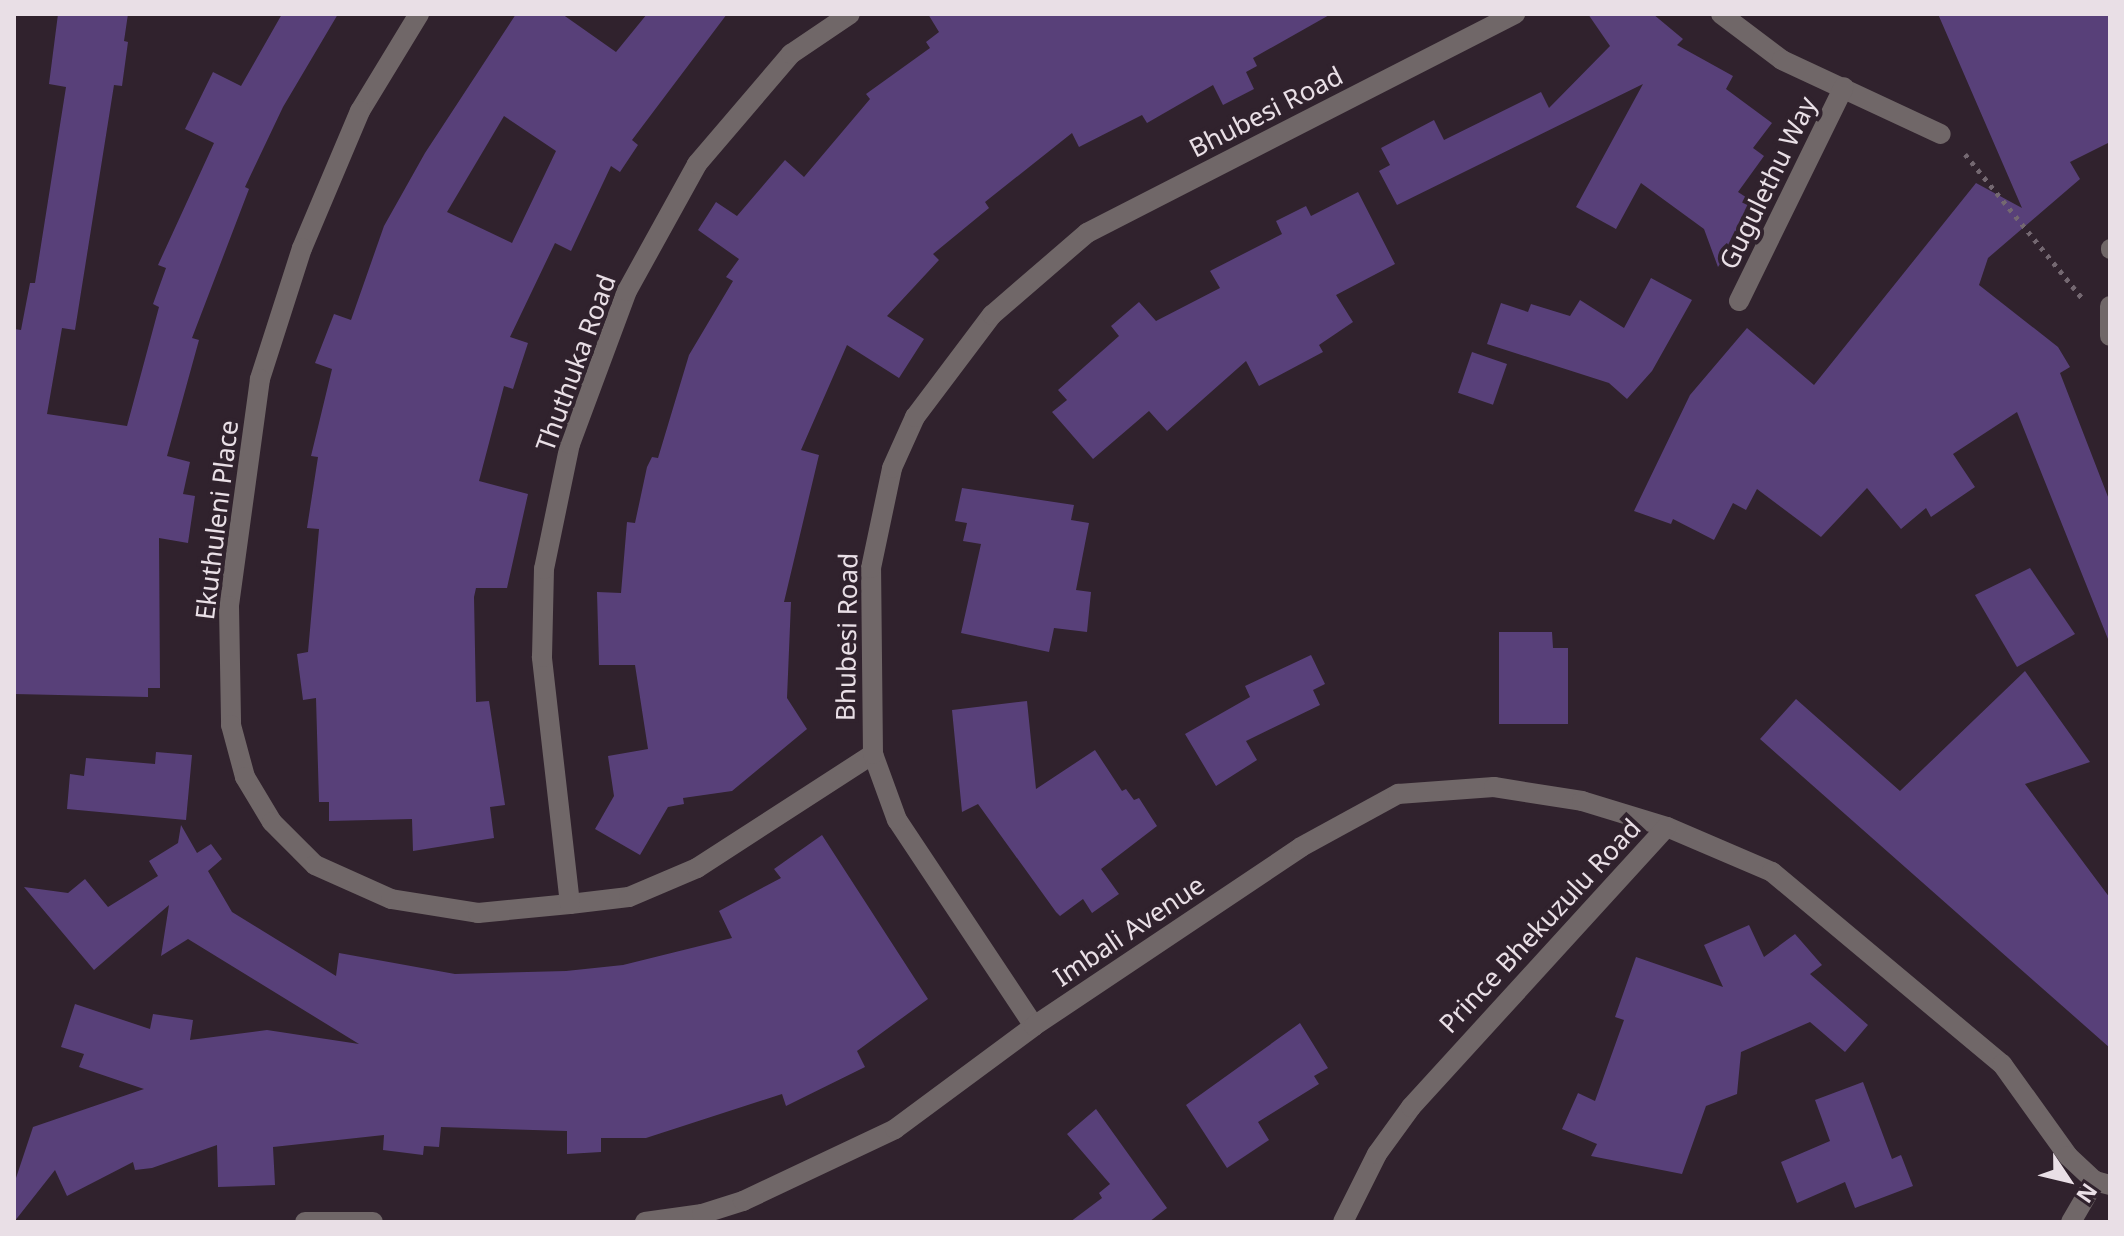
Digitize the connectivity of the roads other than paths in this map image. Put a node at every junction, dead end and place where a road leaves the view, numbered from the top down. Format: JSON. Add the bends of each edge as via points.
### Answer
{"nodes":[{"id":1,"x":419,"y":14,"type":"edge"},
{"id":2,"x":850,"y":14,"type":"edge"},
{"id":3,"x":1515,"y":14,"type":"edge"},
{"id":4,"x":1721,"y":14,"type":"edge"},
{"id":5,"x":1844,"y":87,"type":"junction"},
{"id":6,"x":1941,"y":134,"type":"road end"},
{"id":7,"x":1739,"y":301,"type":"dead end"},
{"id":8,"x":2109,"y":309,"type":"edge"},
{"id":9,"x":2110,"y":336,"type":"edge"},
{"id":10,"x":873,"y":754,"type":"junction"},
{"id":11,"x":1667,"y":827,"type":"junction"},
{"id":12,"x":570,"y":904,"type":"junction"},
{"id":13,"x":1034,"y":1026,"type":"junction"},
{"id":14,"x":2102,"y":1183,"type":"edge"},
{"id":15,"x":703,"y":1218,"type":"edge"},
{"id":16,"x":305,"y":1222,"type":"edge"},
{"id":17,"x":373,"y":1222,"type":"edge"},
{"id":18,"x":645,"y":1222,"type":"edge"},
{"id":19,"x":1343,"y":1222,"type":"edge"},
{"id":20,"x":2071,"y":1222,"type":"edge"}],
"edges":[{"from":1,"to":12,"type":"street","name":"Ekuthuleni Place","via":[[360,111],[302,248],[260,379],[229,606],[231,725],[245,777],[272,822],[315,865],[391,899],[478,913]]},
{"from":2,"to":12,"type":"street","name":"Thuthuka Road","via":[[791,54],[697,164],[627,291],[570,444],[544,569],[542,657]]},
{"from":3,"to":10,"type":"street","name":"Bhubesi Road","via":[[1087,233],[992,315],[915,417],[881,509],[868,621]]},
{"from":4,"to":5,"type":"street","name":"Gugulethu Way","via":[[1782,60]]},
{"from":5,"to":6,"type":"street","name":"Gugulethu Way"},
{"from":5,"to":7,"type":"street","name":"Gugulethu Way"},
{"from":8,"to":9,"type":"street"},
{"from":10,"to":12,"type":"street","name":"Ekuthuleni Place","via":[[697,868],[629,897]]},
{"from":10,"to":13,"type":"street","name":"Bhubesi Road","via":[[897,820]]},
{"from":11,"to":13,"type":"street","name":"Imbali Avenue","via":[[1582,801],[1494,787],[1398,794],[1301,847]]},
{"from":11,"to":14,"type":"street","name":"Prince Bhekuzulu Road","via":[[1742,857],[1794,887],[2002,1064],[2068,1156]]},
{"from":11,"to":19,"type":"street","name":"Prince Bhekuzulu Road","via":[[1411,1107],[1377,1154]]},
{"from":13,"to":15,"type":"street","name":"Imbali Avenue","via":[[895,1129],[806,1175]]},
{"from":14,"to":20,"type":"street"},
{"from":15,"to":18,"type":"street","name":"Imbali Avenue"},
{"from":16,"to":17,"type":"street"}]}
